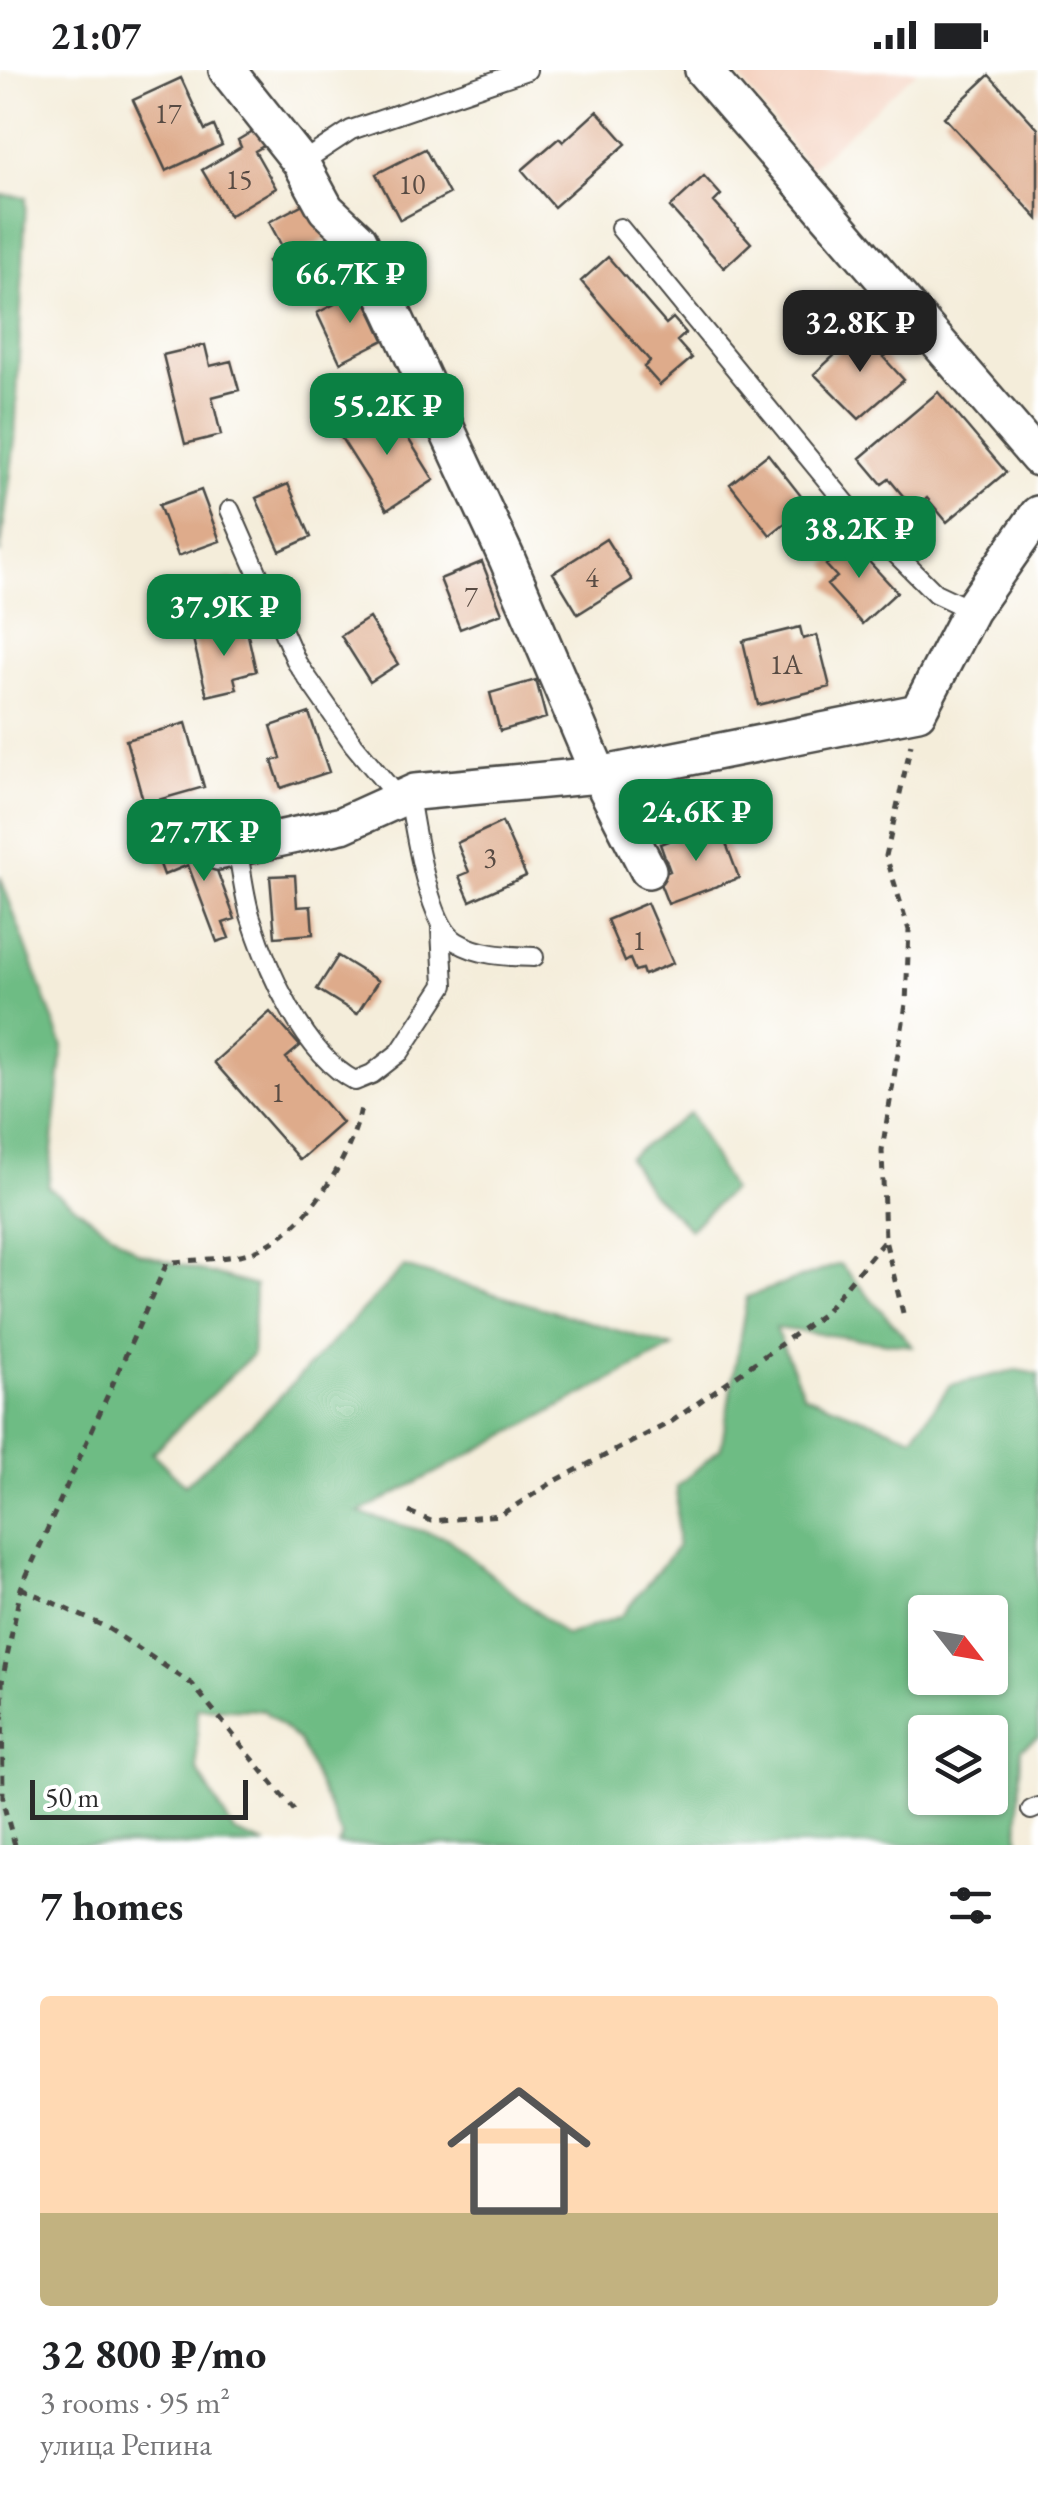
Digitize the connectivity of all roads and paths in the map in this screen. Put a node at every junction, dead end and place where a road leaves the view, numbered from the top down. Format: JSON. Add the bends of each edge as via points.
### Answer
{"nodes":[{"id":1,"x":227,"y":70,"type":"edge"},
{"id":2,"x":527,"y":70,"type":"edge"},
{"id":3,"x":703,"y":70,"type":"edge"},
{"id":4,"x":301,"y":163,"type":"junction"},
{"id":5,"x":620,"y":228,"type":"dead end"},
{"id":6,"x":1038,"y":458,"type":"edge"},
{"id":7,"x":230,"y":510,"type":"dead end"},
{"id":8,"x":1038,"y":514,"type":"edge"},
{"id":9,"x":971,"y":610,"type":"junction"},
{"id":10,"x":918,"y":712,"type":"junction"},
{"id":11,"x":600,"y":775,"type":"junction"},
{"id":12,"x":404,"y":797,"type":"junction"},
{"id":13,"x":228,"y":850,"type":"joint"},
{"id":14,"x":648,"y":870,"type":"dead end"},
{"id":15,"x":441,"y":930,"type":"junction"},
{"id":16,"x":534,"y":957,"type":"dead end"},
{"id":17,"x":366,"y":1077,"type":"junction"},
{"id":18,"x":885,"y":1240,"type":"junction"},
{"id":19,"x":904,"y":1313,"type":"dead end"},
{"id":20,"x":409,"y":1512,"type":"dead end"},
{"id":21,"x":21,"y":1588,"type":"junction"},
{"id":22,"x":294,"y":1810,"type":"dead end"},
{"id":23,"x":15,"y":1845,"type":"edge"}],
"edges":[{"from":1,"to":4,"type":"street"},
{"from":2,"to":4,"type":"lane","via":[[351,130]]},
{"from":3,"to":6,"type":"street"},
{"from":4,"to":11,"type":"street","via":[[326,209],[359,240]]},
{"from":5,"to":9,"type":"lane","via":[[849,507],[934,593]]},
{"from":7,"to":12,"type":"lane","via":[[297,663],[354,745]]},
{"from":8,"to":9,"type":"street"},
{"from":9,"to":10,"type":"street"},
{"from":10,"to":11,"type":"street"},
{"from":10,"to":18,"type":"path","via":[[886,856],[909,930],[906,1004],[882,1150]]},
{"from":11,"to":12,"type":"street"},
{"from":11,"to":14,"type":"street"},
{"from":12,"to":13,"type":"street","via":[[342,826]]},
{"from":12,"to":15,"type":"lane"},
{"from":13,"to":17,"type":"lane","via":[[273,976],[304,1030],[336,1071],[355,1081]]},
{"from":15,"to":16,"type":"lane","via":[[487,954]]},
{"from":15,"to":17,"type":"lane","via":[[444,984],[400,1052]]},
{"from":17,"to":21,"type":"path","via":[[359,1124],[308,1214],[251,1252],[167,1262]]},
{"from":18,"to":19,"type":"path"},
{"from":18,"to":20,"type":"path","via":[[822,1315],[672,1422],[500,1515],[431,1521]]},
{"from":21,"to":22,"type":"path","via":[[106,1627],[192,1684]]},
{"from":21,"to":23,"type":"path","via":[[2,1682],[3,1803]]}]}
